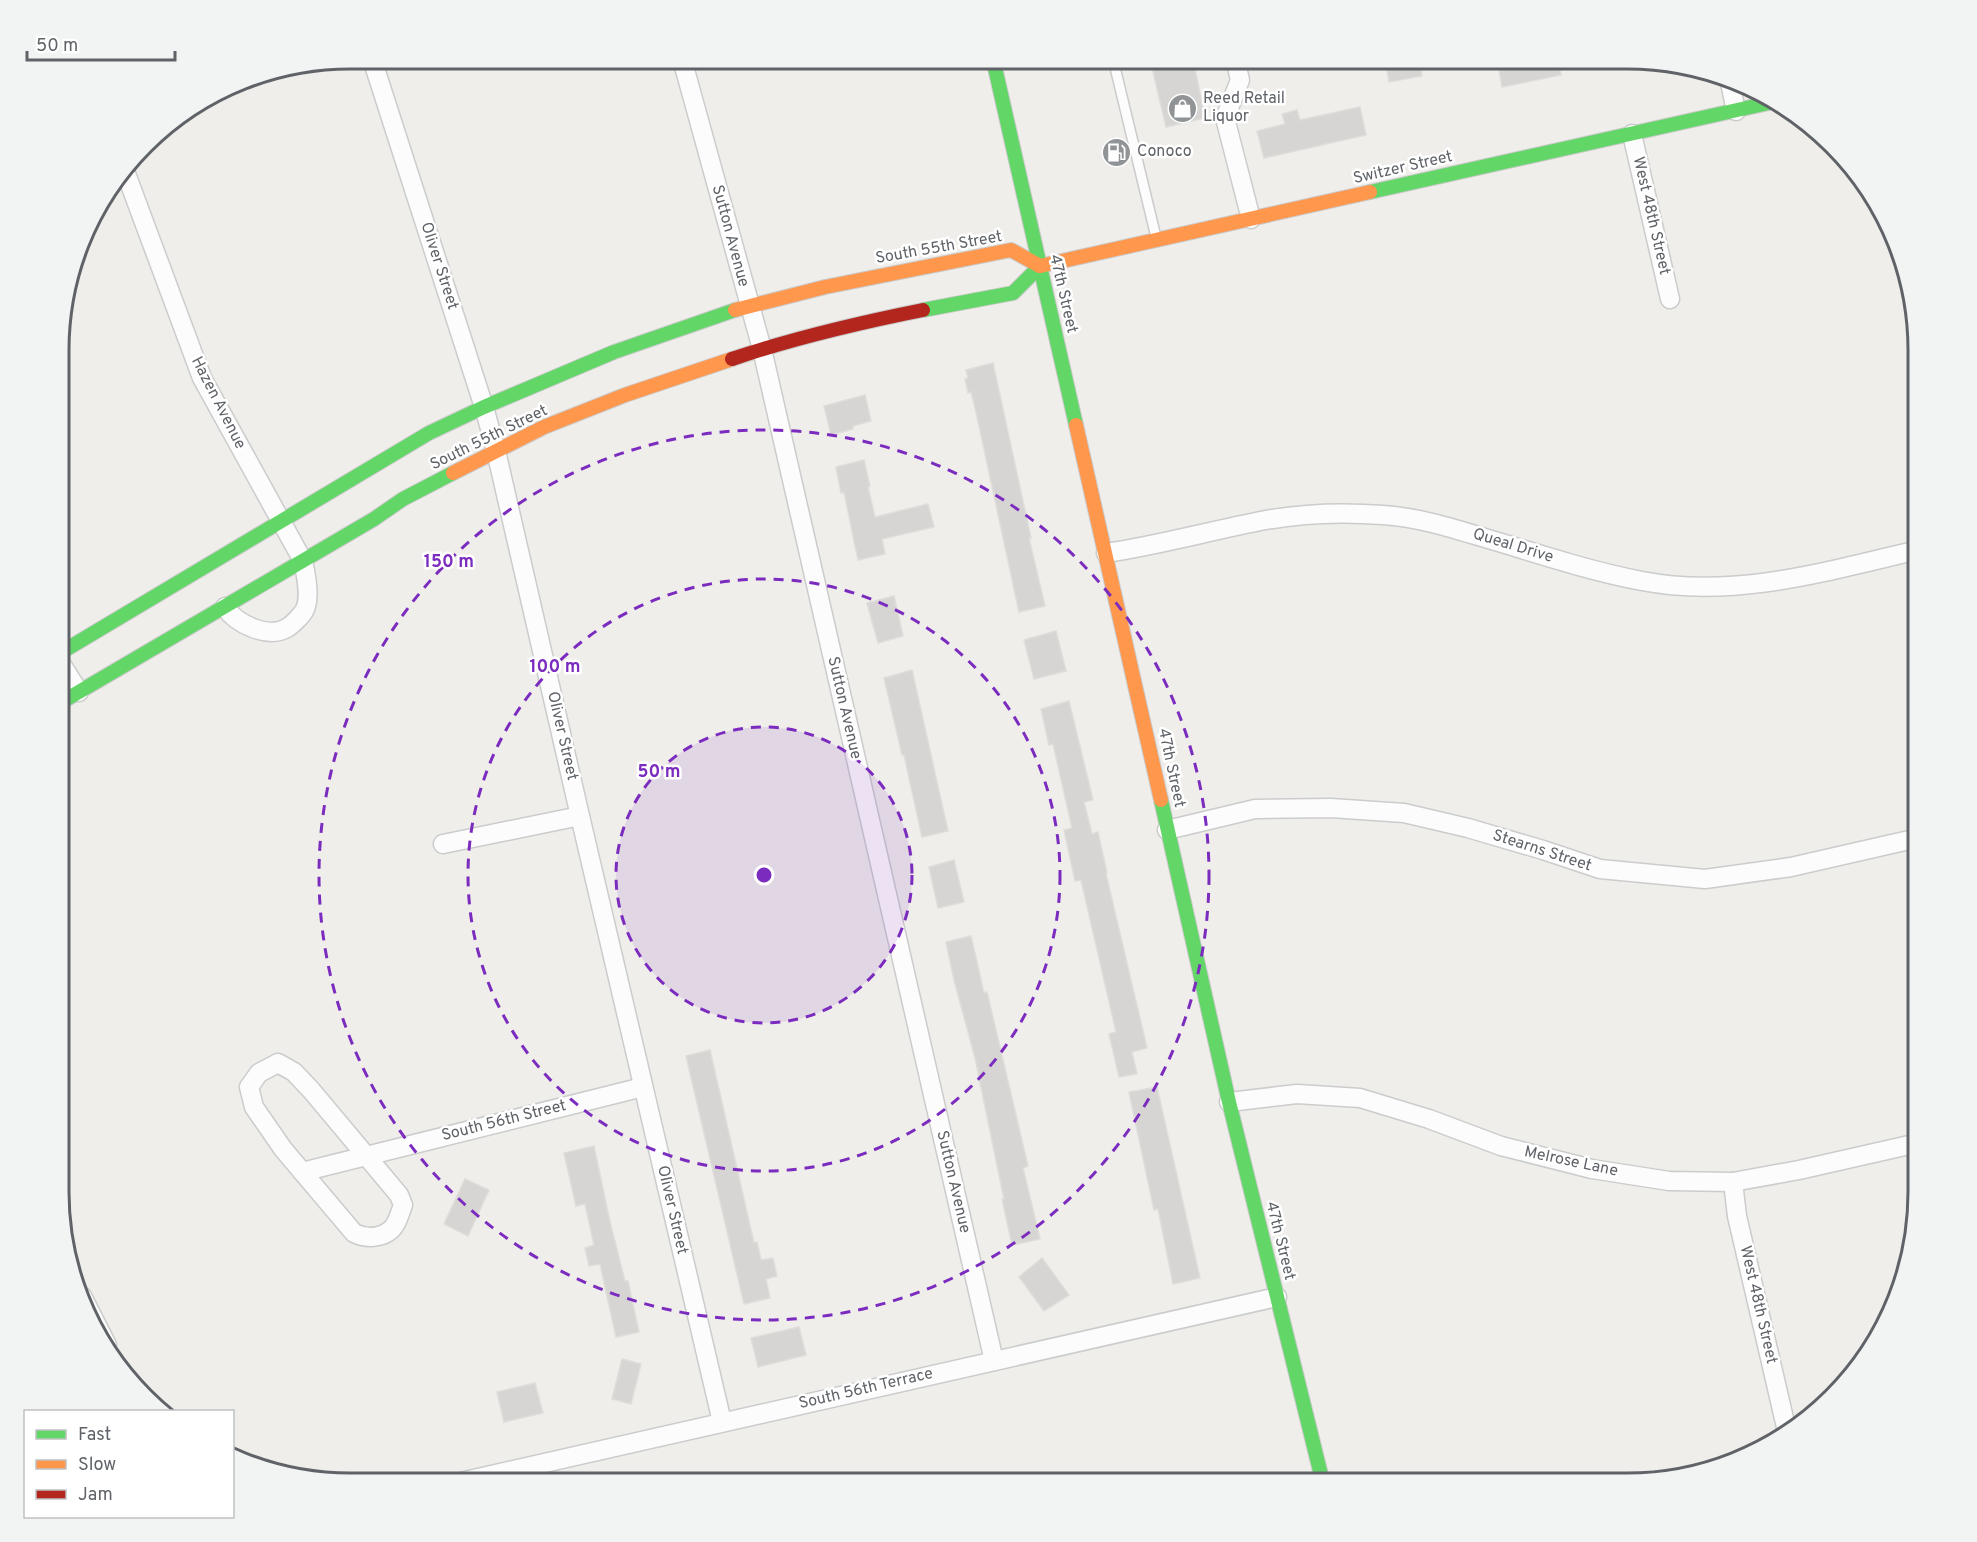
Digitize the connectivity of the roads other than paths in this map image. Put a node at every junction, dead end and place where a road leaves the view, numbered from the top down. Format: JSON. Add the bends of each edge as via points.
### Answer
{"nodes":[{"id":1,"x":376,"y":69,"type":"edge"},
{"id":2,"x":685,"y":69,"type":"edge"},
{"id":3,"x":995,"y":69,"type":"edge"},
{"id":4,"x":1115,"y":69,"type":"edge"},
{"id":5,"x":1237,"y":69,"type":"edge"},
{"id":6,"x":1731,"y":89,"type":"edge"},
{"id":7,"x":1763,"y":104,"type":"edge"},
{"id":8,"x":1736,"y":111,"type":"junction"},
{"id":9,"x":1632,"y":134,"type":"junction"},
{"id":10,"x":128,"y":178,"type":"edge"},
{"id":11,"x":1251,"y":219,"type":"junction"},
{"id":12,"x":1156,"y":240,"type":"junction"},
{"id":13,"x":1040,"y":266,"type":"junction"},
{"id":14,"x":1670,"y":299,"type":"dead end"},
{"id":15,"x":749,"y":305,"type":"junction"},
{"id":16,"x":762,"y":350,"type":"junction"},
{"id":17,"x":484,"y":407,"type":"junction"},
{"id":18,"x":496,"y":451,"type":"junction"},
{"id":19,"x":280,"y":521,"type":"junction"},
{"id":20,"x":1908,"y":552,"type":"edge"},
{"id":21,"x":1107,"y":553,"type":"junction"},
{"id":22,"x":303,"y":561,"type":"junction"},
{"id":23,"x":225,"y":607,"type":"junction"},
{"id":24,"x":69,"y":648,"type":"edge"},
{"id":25,"x":69,"y":676,"type":"edge"},
{"id":26,"x":79,"y":692,"type":"junction"},
{"id":27,"x":69,"y":698,"type":"edge"},
{"id":28,"x":580,"y":816,"type":"junction"},
{"id":29,"x":1167,"y":830,"type":"junction"},
{"id":30,"x":1908,"y":840,"type":"edge"},
{"id":31,"x":443,"y":844,"type":"dead end"},
{"id":32,"x":643,"y":1086,"type":"junction"},
{"id":33,"x":1229,"y":1102,"type":"junction"},
{"id":34,"x":1908,"y":1145,"type":"edge"},
{"id":35,"x":364,"y":1155,"type":"junction"},
{"id":36,"x":302,"y":1172,"type":"junction"},
{"id":37,"x":1732,"y":1182,"type":"junction"},
{"id":38,"x":1277,"y":1297,"type":"junction"},
{"id":39,"x":994,"y":1360,"type":"junction"},
{"id":40,"x":722,"y":1422,"type":"junction"},
{"id":41,"x":1785,"y":1424,"type":"edge"},
{"id":42,"x":500,"y":1473,"type":"edge"},
{"id":43,"x":1321,"y":1473,"type":"edge"}],
"edges":[{"from":1,"to":17,"type":"street","name":"Oliver Street"},
{"from":2,"to":15,"type":"street","name":"Sutton Avenue"},
{"from":3,"to":13,"type":"street","name":"47th Street"},
{"from":4,"to":12,"type":"lane"},
{"from":5,"to":11,"type":"street","via":[[1240,80],[1225,118]]},
{"from":6,"to":8,"type":"street"},
{"from":7,"to":8,"type":"street","name":"Switzer Street"},
{"from":8,"to":9,"type":"street","name":"Switzer Street"},
{"from":9,"to":11,"type":"street","name":"Switzer Street"},
{"from":9,"to":14,"type":"street","name":"West 48th Street"},
{"from":10,"to":19,"type":"street","name":"Hazen Avenue","via":[[202,378]]},
{"from":11,"to":12,"type":"street","name":"Switzer Street"},
{"from":12,"to":13,"type":"street","name":"Switzer Street"},
{"from":13,"to":15,"type":"street","name":"South 55th Street","via":[[1011,250]]},
{"from":13,"to":16,"type":"street","name":"South 55th Street","via":[[1013,293],[858,323]]},
{"from":13,"to":21,"type":"street","name":"47th Street"},
{"from":15,"to":16,"type":"street","name":"Sutton Avenue"},
{"from":15,"to":17,"type":"street","name":"South 55th Street","via":[[614,352]]},
{"from":16,"to":18,"type":"street","name":"South 55th Street","via":[[625,395]]},
{"from":16,"to":39,"type":"street","name":"Sutton Avenue"},
{"from":17,"to":18,"type":"street","name":"Oliver Street"},
{"from":17,"to":19,"type":"street","name":"South 55th Street","via":[[429,434]]},
{"from":18,"to":22,"type":"street","name":"South 55th Street","via":[[403,500]]},
{"from":18,"to":28,"type":"street","name":"Oliver Street"},
{"from":19,"to":22,"type":"street","name":"Hazen Avenue"},
{"from":19,"to":24,"type":"street","name":"South 55th Street"},
{"from":20,"to":21,"type":"street","name":"Queal Drive","via":[[1793,579],[1690,586],[1632,579],[1445,526],[1386,515],[1327,513],[1267,520]]},
{"from":21,"to":29,"type":"street","name":"47th Street"},
{"from":22,"to":23,"type":"street","name":"South 55th Street"},
{"from":22,"to":23,"type":"street","via":[[308,582],[305,610],[286,628],[267,632],[244,624]]},
{"from":23,"to":26,"type":"street","name":"South 55th Street"},
{"from":25,"to":26,"type":"street"},
{"from":26,"to":27,"type":"street","name":"South 55th Street"},
{"from":28,"to":31,"type":"street"},
{"from":28,"to":32,"type":"street","name":"Oliver Street"},
{"from":29,"to":30,"type":"street","name":"Stearns Street","via":[[1255,809],[1331,808],[1404,813],[1468,828],[1600,869],[1705,879],[1791,867]]},
{"from":29,"to":33,"type":"street","name":"47th Street"},
{"from":32,"to":35,"type":"street","name":"South 56th Street"},
{"from":32,"to":40,"type":"street","name":"Oliver Street"},
{"from":33,"to":37,"type":"street","name":"Melrose Lane","via":[[1297,1094],[1360,1098],[1500,1146],[1592,1169],[1669,1181]]},
{"from":33,"to":38,"type":"street","name":"47th Street"},
{"from":34,"to":37,"type":"street","name":"Melrose Lane"},
{"from":35,"to":36,"type":"street","name":"South 56th Street"},
{"from":35,"to":36,"type":"street","via":[[403,1205],[396,1225],[384,1235],[366,1239],[354,1233]]},
{"from":35,"to":36,"type":"street","via":[[311,1090],[294,1072],[278,1063],[259,1073],[249,1087],[254,1107]]},
{"from":37,"to":41,"type":"street","name":"West 48th Street"},
{"from":38,"to":39,"type":"street","name":"South 56th Terrace"},
{"from":38,"to":43,"type":"street","name":"47th Street"},
{"from":39,"to":40,"type":"street","name":"South 56th Terrace"},
{"from":40,"to":42,"type":"street","name":"South 56th Terrace"}]}
